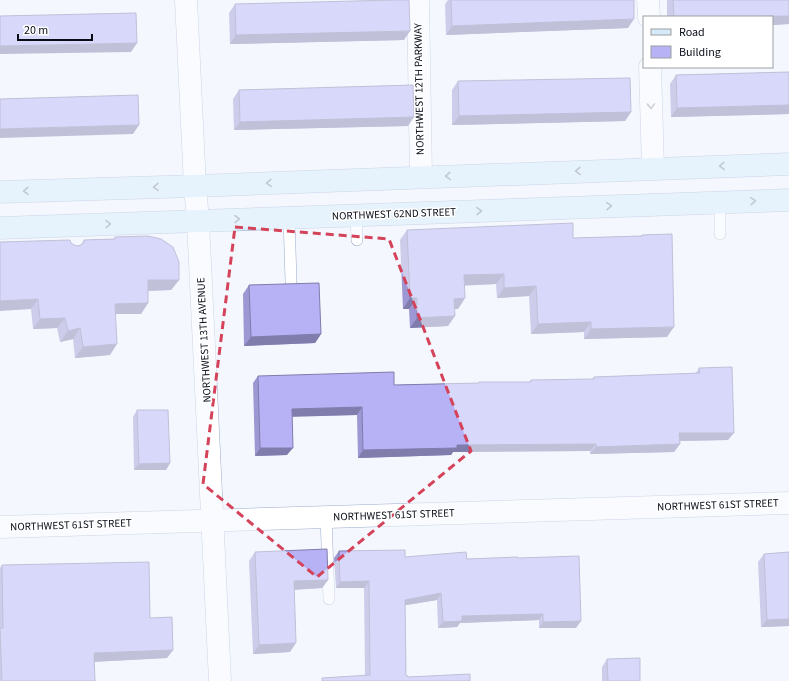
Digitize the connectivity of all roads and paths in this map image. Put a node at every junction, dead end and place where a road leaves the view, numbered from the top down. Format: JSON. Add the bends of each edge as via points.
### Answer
{"nodes":[{"id":1,"x":186,"y":0,"type":"edge"},
{"id":2,"x":418,"y":0,"type":"edge"},
{"id":3,"x":648,"y":0,"type":"edge"},
{"id":4,"x":649,"y":16,"type":"edge"},
{"id":5,"x":650,"y":68,"type":"edge"},
{"id":6,"x":789,"y":164,"type":"edge"},
{"id":7,"x":653,"y":168,"type":"junction"},
{"id":8,"x":420,"y":177,"type":"junction"},
{"id":9,"x":195,"y":186,"type":"junction"},
{"id":10,"x":0,"y":192,"type":"edge"},
{"id":11,"x":789,"y":200,"type":"edge"},
{"id":12,"x":720,"y":202,"type":"junction"},
{"id":13,"x":356,"y":215,"type":"junction"},
{"id":14,"x":289,"y":217,"type":"junction"},
{"id":15,"x":198,"y":221,"type":"junction"},
{"id":16,"x":0,"y":228,"type":"edge"},
{"id":17,"x":720,"y":234,"type":"dead end"},
{"id":18,"x":357,"y":240,"type":"dead end"},
{"id":19,"x":291,"y":281,"type":"dead end"},
{"id":20,"x":789,"y":503,"type":"edge"},
{"id":21,"x":326,"y":517,"type":"junction"},
{"id":22,"x":212,"y":520,"type":"junction"},
{"id":23,"x":0,"y":527,"type":"edge"},
{"id":24,"x":329,"y":598,"type":"edge"},
{"id":25,"x":220,"y":681,"type":"edge"}],
"edges":[{"from":1,"to":9,"type":"street","name":"NORTHWEST 13TH AVENUE"},
{"from":2,"to":8,"type":"street","name":"NORTHWEST 12TH PARKWAY"},
{"from":3,"to":4,"type":"street"},
{"from":5,"to":7,"type":"street","one_way":true},
{"from":6,"to":7,"type":"main road","one_way":true},
{"from":7,"to":8,"type":"main road","one_way":true},
{"from":8,"to":9,"type":"main road","one_way":true},
{"from":9,"to":10,"type":"main road","one_way":true},
{"from":9,"to":15,"type":"street","name":"NORTHWEST 13TH AVENUE"},
{"from":12,"to":11,"type":"main road","name":"NORTHWEST 62ND STREET","one_way":true},
{"from":13,"to":12,"type":"main road","name":"NORTHWEST 62ND STREET","one_way":true},
{"from":12,"to":17,"type":"lane"},
{"from":13,"to":14,"type":"main road","name":"NORTHWEST 62ND STREET"},
{"from":13,"to":18,"type":"lane"},
{"from":15,"to":14,"type":"main road","name":"NORTHWEST 62ND STREET","one_way":true},
{"from":14,"to":19,"type":"lane"},
{"from":16,"to":15,"type":"main road","name":"NORTHWEST 62ND STREET","one_way":true,"via":[[69,232]]},
{"from":15,"to":22,"type":"street","name":"NORTHWEST 13TH AVENUE"},
{"from":20,"to":21,"type":"street","name":"NORTHWEST 61ST STREET"},
{"from":21,"to":22,"type":"street","name":"NORTHWEST 61ST STREET"},
{"from":21,"to":24,"type":"lane"},
{"from":22,"to":23,"type":"street","name":"NORTHWEST 61ST STREET"},
{"from":22,"to":25,"type":"street","name":"NORTHWEST 13TH AVENUE"}]}
